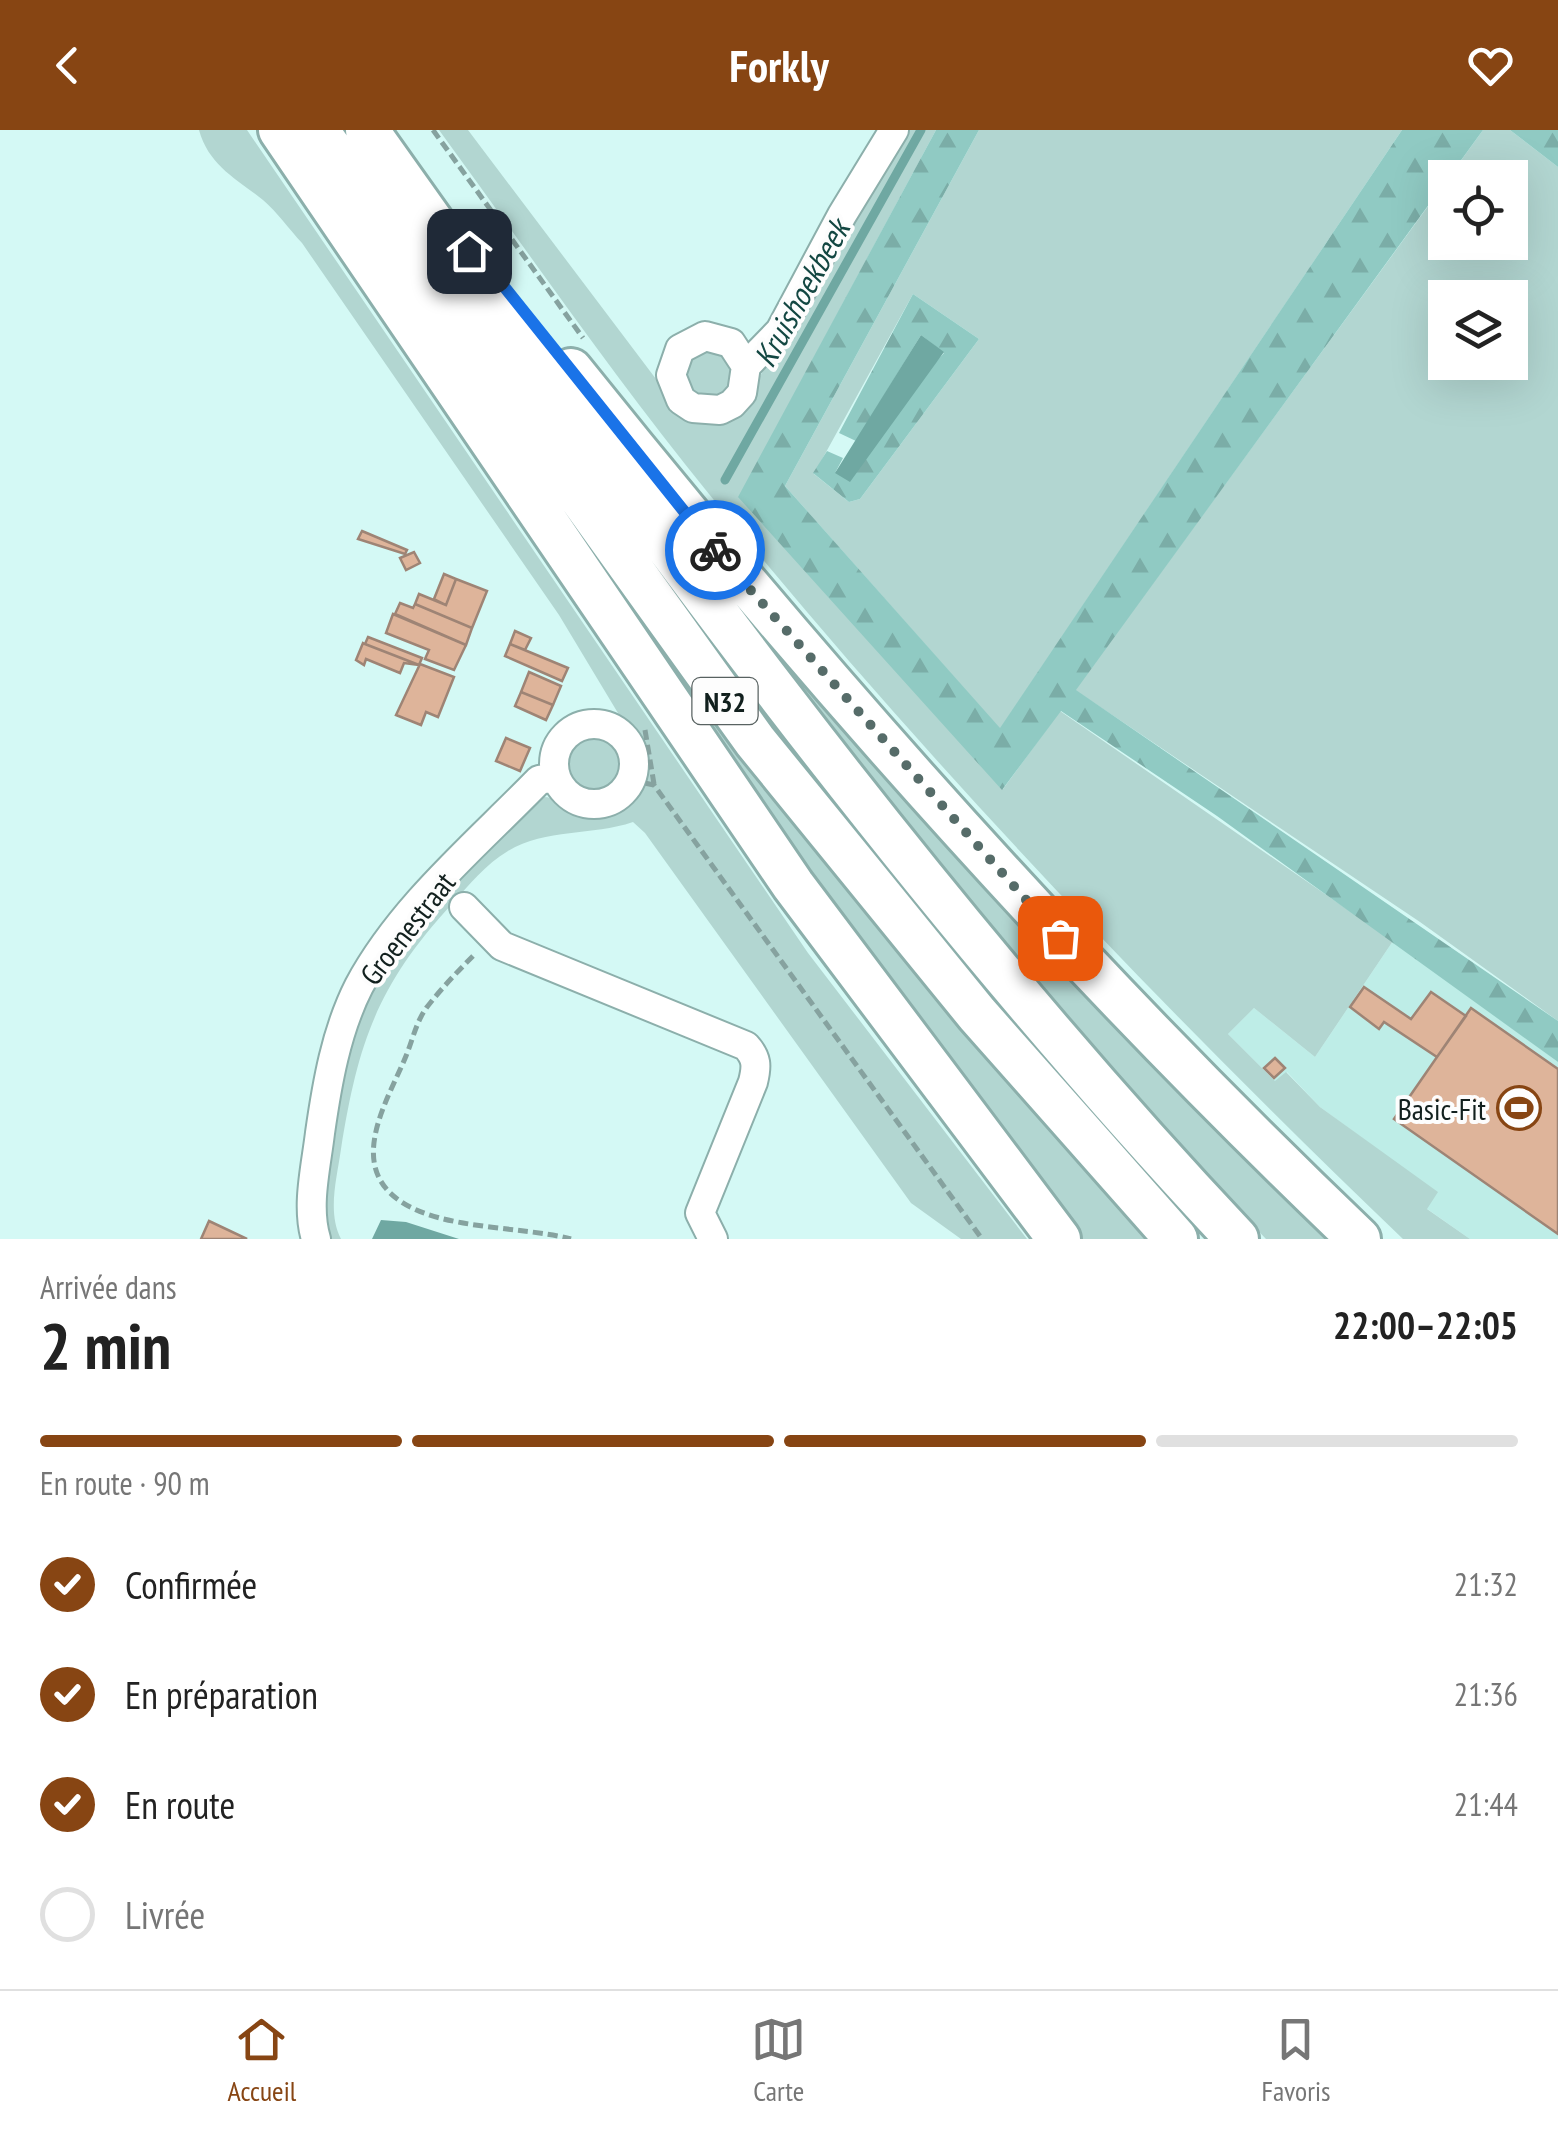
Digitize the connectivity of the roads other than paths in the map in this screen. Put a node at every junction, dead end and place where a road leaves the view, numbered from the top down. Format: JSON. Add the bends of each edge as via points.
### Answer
{"nodes":[{"id":1,"x":280,"y":130,"type":"edge"},
{"id":2,"x":317,"y":130,"type":"edge"},
{"id":3,"x":367,"y":130,"type":"edge"},
{"id":4,"x":894,"y":130,"type":"edge"},
{"id":5,"x":421,"y":206,"type":"junction"},
{"id":6,"x":746,"y":366,"type":"dead end"},
{"id":7,"x":555,"y":776,"type":"junction"},
{"id":8,"x":464,"y":907,"type":"dead end"},
{"id":9,"x":316,"y":1239,"type":"edge"},
{"id":10,"x":713,"y":1239,"type":"edge"},
{"id":11,"x":1059,"y":1239,"type":"edge"},
{"id":12,"x":1176,"y":1239,"type":"edge"},
{"id":13,"x":1237,"y":1239,"type":"edge"},
{"id":14,"x":1359,"y":1239,"type":"edge"}],
"edges":[{"from":1,"to":11,"type":"highway","via":[[793,885]]},
{"from":2,"to":12,"type":"highway","number":"N32","via":[[754,741],[977,1014]]},
{"from":3,"to":5,"type":"highway","number":"N32"},
{"from":4,"to":6,"type":"street","via":[[780,332]]},
{"from":5,"to":13,"type":"highway","number":"N32","via":[[791,715],[1011,986]]},
{"from":5,"to":14,"type":"highway","via":[[494,274],[720,556],[963,833],[1241,1126]]},
{"from":7,"to":7,"type":"street","via":[[558,746],[567,734],[596,724],[624,737],[632,750],[632,780],[602,804],[565,793]]},
{"from":7,"to":9,"type":"street","name":"Groenestraat","via":[[540,780],[425,898],[359,987],[325,1102],[314,1182]]},
{"from":8,"to":10,"type":"street","via":[[502,946],[753,1054],[753,1082],[700,1213]]}]}
